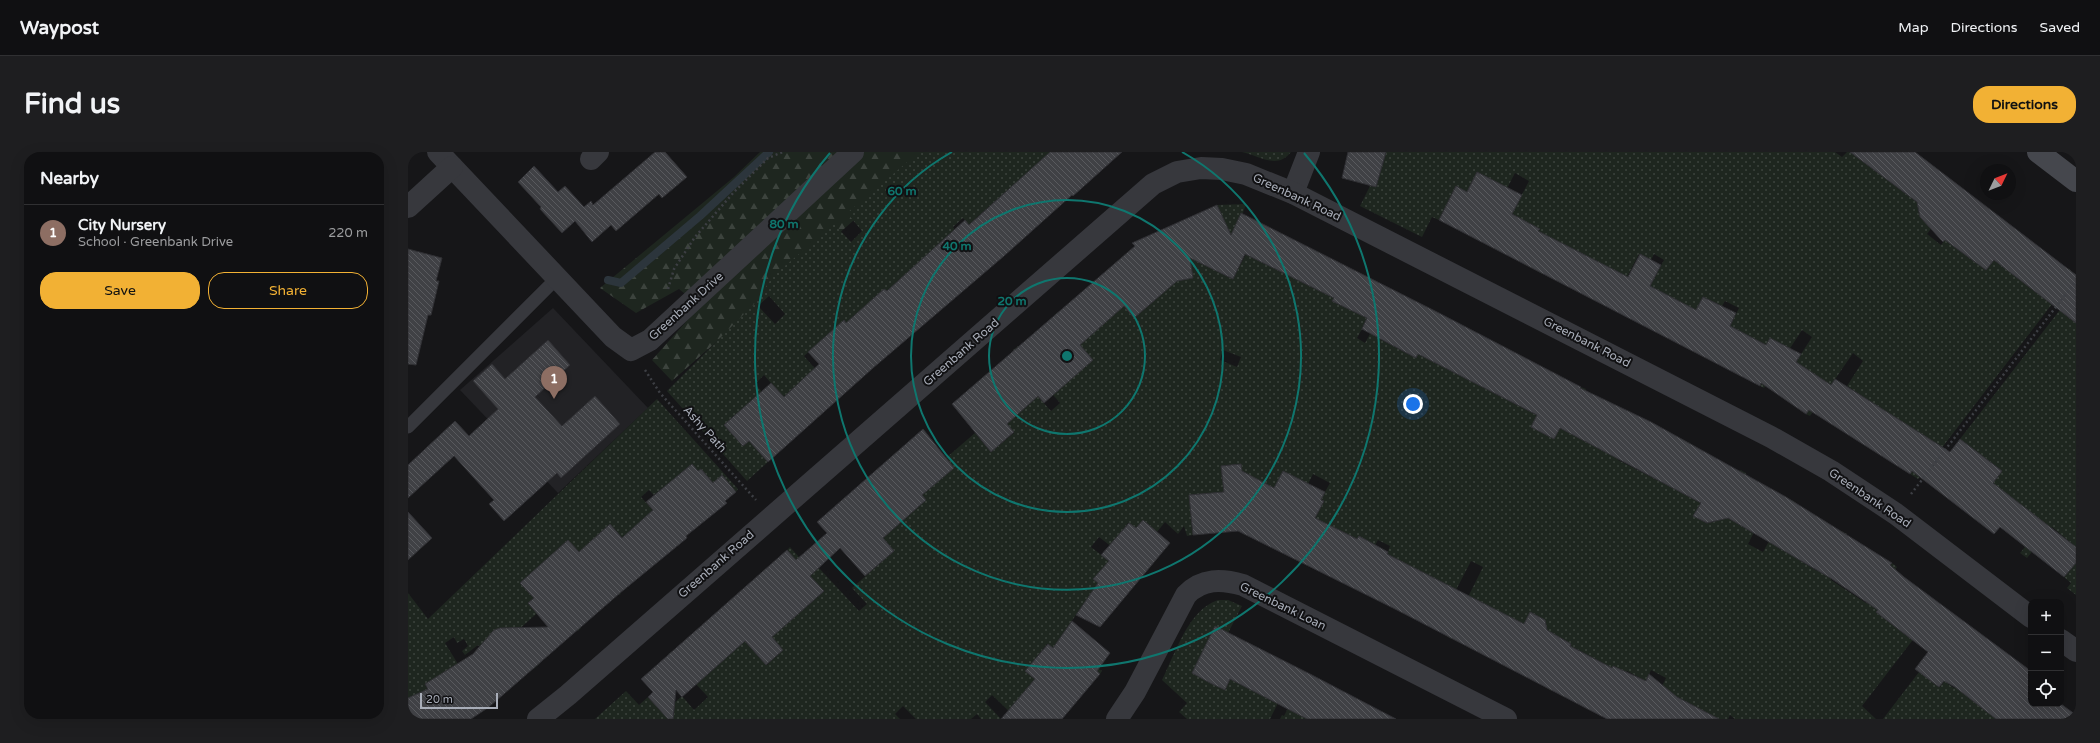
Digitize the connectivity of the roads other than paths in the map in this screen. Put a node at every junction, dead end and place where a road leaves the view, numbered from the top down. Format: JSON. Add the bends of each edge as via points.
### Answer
{"nodes":[{"id":1,"x":853,"y":152,"type":"edge"},
{"id":2,"x":1309,"y":152,"type":"edge"},
{"id":3,"x":2038,"y":152,"type":"edge"},
{"id":4,"x":445,"y":159,"type":"edge"},
{"id":5,"x":2076,"y":181,"type":"edge"},
{"id":6,"x":1293,"y":193,"type":"junction"},
{"id":7,"x":408,"y":207,"type":"edge"},
{"id":8,"x":557,"y":278,"type":"junction"},
{"id":9,"x":408,"y":427,"type":"edge"},
{"id":10,"x":2028,"y":615,"type":"edge"},
{"id":11,"x":2064,"y":642,"type":"edge"},
{"id":12,"x":2076,"y":651,"type":"edge"},
{"id":13,"x":538,"y":719,"type":"edge"},
{"id":14,"x":1117,"y":719,"type":"edge"},
{"id":15,"x":1506,"y":719,"type":"edge"}],
"edges":[{"from":1,"to":8,"type":"street","name":"Greenbank Drive","via":[[650,340],[632,350],[613,337]]},
{"from":2,"to":6,"type":"street"},
{"from":3,"to":5,"type":"street"},
{"from":4,"to":7,"type":"street"},
{"from":4,"to":8,"type":"street"},
{"from":6,"to":10,"type":"street","name":"Greenbank Road","via":[[1759,430],[1831,471],[1896,514]]},
{"from":6,"to":13,"type":"street","name":"Greenbank Road","via":[[1246,174],[1222,169],[1186,170],[1169,175],[1153,184]]},
{"from":8,"to":9,"type":"lane"},
{"from":11,"to":12,"type":"street"},
{"from":14,"to":15,"type":"street","name":"Greenbank Loan","via":[[1186,595],[1200,584],[1226,580],[1243,585]]}]}
